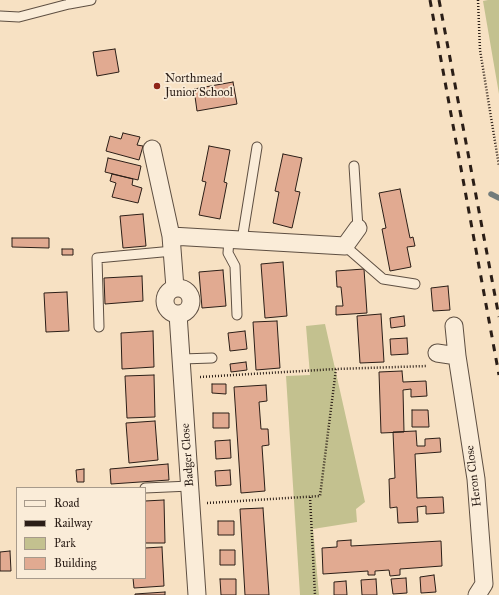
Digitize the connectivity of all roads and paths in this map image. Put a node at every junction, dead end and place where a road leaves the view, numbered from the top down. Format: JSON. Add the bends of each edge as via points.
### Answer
{"nodes":[{"id":1,"x":91,"y":0,"type":"edge"},
{"id":2,"x":478,"y":0,"type":"edge"},
{"id":3,"x":70,"y":2,"type":"edge"},
{"id":4,"x":0,"y":16,"type":"edge"},
{"id":5,"x":256,"y":147,"type":"dead end"},
{"id":6,"x":152,"y":149,"type":"dead end"},
{"id":7,"x":354,"y":166,"type":"dead end"},
{"id":8,"x":499,"y":166,"type":"edge"},
{"id":9,"x":358,"y":228,"type":"joint"},
{"id":10,"x":236,"y":240,"type":"junction"},
{"id":11,"x":172,"y":244,"type":"junction"},
{"id":12,"x":345,"y":246,"type":"junction"},
{"id":13,"x":415,"y":284,"type":"dead end"},
{"id":14,"x":237,"y":315,"type":"dead end"},
{"id":15,"x":454,"y":326,"type":"dead end"},
{"id":16,"x":99,"y":327,"type":"dead end"},
{"id":17,"x":437,"y":353,"type":"joint"},
{"id":18,"x":457,"y":356,"type":"junction"},
{"id":19,"x":212,"y":358,"type":"dead end"},
{"id":20,"x":182,"y":359,"type":"junction"},
{"id":21,"x":336,"y":369,"type":"junction"},
{"id":22,"x":183,"y":378,"type":"junction"},
{"id":23,"x":190,"y":486,"type":"junction"},
{"id":24,"x":146,"y":488,"type":"edge"},
{"id":25,"x":310,"y":497,"type":"junction"},
{"id":26,"x":191,"y":504,"type":"junction"},
{"id":27,"x":197,"y":595,"type":"edge"},
{"id":28,"x":315,"y":595,"type":"edge"},
{"id":29,"x":477,"y":595,"type":"edge"}],
"edges":[{"from":1,"to":3,"type":"lane"},
{"from":2,"to":8,"type":"path","via":[[480,50]]},
{"from":3,"to":4,"type":"lane","via":[[19,17]]},
{"from":5,"to":10,"type":"lane"},
{"from":6,"to":11,"type":"street","name":"Badger Close"},
{"from":7,"to":9,"type":"lane"},
{"from":9,"to":12,"type":"street"},
{"from":10,"to":11,"type":"street"},
{"from":10,"to":12,"type":"street"},
{"from":10,"to":14,"type":"lane","via":[[228,254],[235,266]]},
{"from":11,"to":16,"type":"lane","via":[[97,258]]},
{"from":11,"to":20,"type":"street","name":"Badger Close","via":[[175,288],[185,289],[192,302],[188,310],[178,314]]},
{"from":12,"to":13,"type":"lane","via":[[383,279]]},
{"from":15,"to":18,"type":"street","name":"Heron Close"},
{"from":17,"to":18,"type":"street"},
{"from":17,"to":21,"type":"path","via":[[428,366]]},
{"from":18,"to":29,"type":"street","name":"Heron Close","via":[[476,479],[484,584]]},
{"from":19,"to":20,"type":"lane"},
{"from":20,"to":22,"type":"street","name":"Badger Close"},
{"from":21,"to":22,"type":"path"},
{"from":21,"to":25,"type":"path","via":[[320,496]]},
{"from":22,"to":23,"type":"street","name":"Badger Close"},
{"from":23,"to":24,"type":"lane"},
{"from":23,"to":26,"type":"street","name":"Badger Close"},
{"from":25,"to":26,"type":"path"},
{"from":25,"to":28,"type":"path"},
{"from":26,"to":27,"type":"street","name":"Badger Close"}]}
